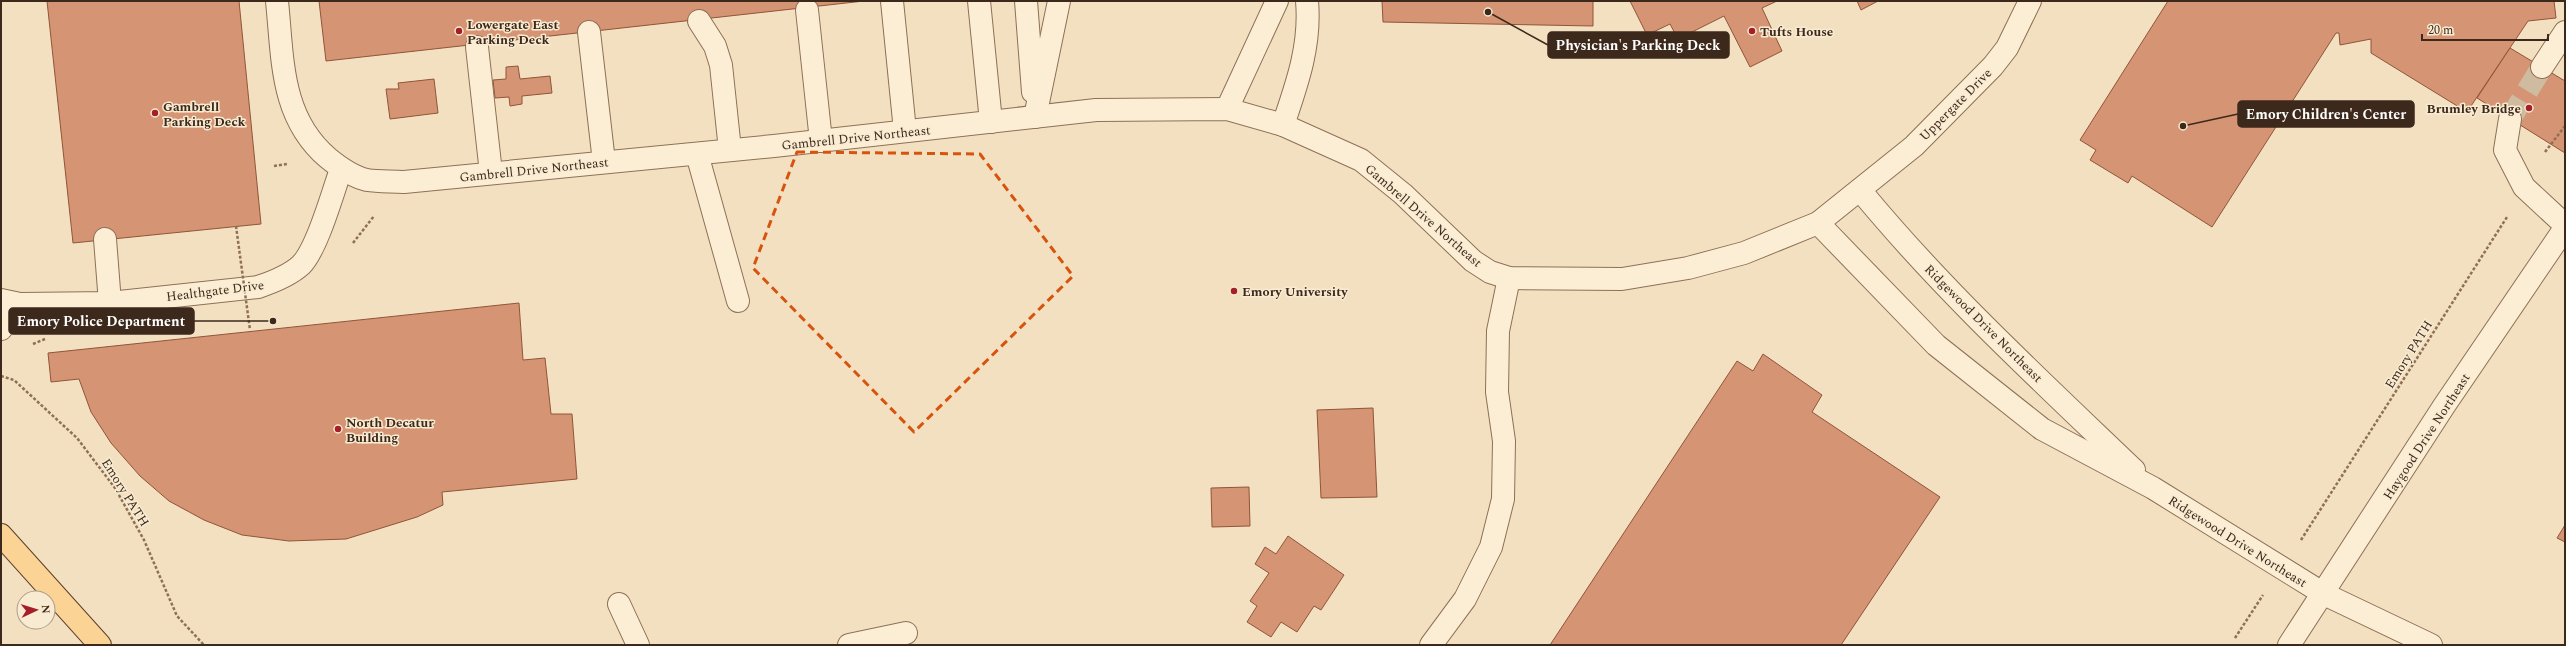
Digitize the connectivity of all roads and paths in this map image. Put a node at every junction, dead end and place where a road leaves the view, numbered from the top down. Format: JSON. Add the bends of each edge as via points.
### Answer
{"nodes":[{"id":1,"x":277,"y":1,"type":"edge"},
{"id":2,"x":892,"y":1,"type":"edge"},
{"id":3,"x":979,"y":1,"type":"edge"},
{"id":4,"x":1026,"y":1,"type":"edge"},
{"id":5,"x":1059,"y":1,"type":"edge"},
{"id":6,"x":1277,"y":1,"type":"edge"},
{"id":7,"x":1307,"y":1,"type":"edge"},
{"id":8,"x":2030,"y":1,"type":"edge"},
{"id":9,"x":807,"y":10,"type":"dead end"},
{"id":10,"x":699,"y":21,"type":"dead end"},
{"id":11,"x":588,"y":32,"type":"dead end"},
{"id":12,"x":2565,"y":32,"type":"edge"},
{"id":13,"x":477,"y":47,"type":"dead end"},
{"id":14,"x":2542,"y":67,"type":"tunnel mouth"},
{"id":15,"x":1227,"y":110,"type":"junction"},
{"id":16,"x":1035,"y":117,"type":"junction"},
{"id":17,"x":2510,"y":118,"type":"tunnel mouth"},
{"id":18,"x":991,"y":122,"type":"junction"},
{"id":19,"x":1283,"y":126,"type":"junction"},
{"id":20,"x":2565,"y":126,"type":"edge"},
{"id":21,"x":906,"y":131,"type":"junction"},
{"id":22,"x":821,"y":141,"type":"junction"},
{"id":23,"x":2548,"y":149,"type":"dead end"},
{"id":24,"x":730,"y":150,"type":"junction"},
{"id":25,"x":697,"y":154,"type":"junction"},
{"id":26,"x":604,"y":162,"type":"junction"},
{"id":27,"x":341,"y":169,"type":"junction"},
{"id":28,"x":491,"y":173,"type":"junction"},
{"id":29,"x":1860,"y":190,"type":"junction"},
{"id":30,"x":2508,"y":215,"type":"dead end"},
{"id":31,"x":1818,"y":223,"type":"junction"},
{"id":32,"x":236,"y":226,"type":"dead end"},
{"id":33,"x":2565,"y":226,"type":"edge"},
{"id":34,"x":105,"y":239,"type":"dead end"},
{"id":35,"x":1509,"y":278,"type":"junction"},
{"id":36,"x":738,"y":301,"type":"dead end"},
{"id":37,"x":10,"y":302,"type":"edge"},
{"id":38,"x":110,"y":303,"type":"junction"},
{"id":39,"x":1,"y":330,"type":"edge"},
{"id":40,"x":250,"y":330,"type":"dead end"},
{"id":41,"x":1,"y":376,"type":"edge"},
{"id":42,"x":2153,"y":488,"type":"junction"},
{"id":43,"x":2325,"y":504,"type":"dead end"},
{"id":44,"x":1,"y":535,"type":"edge"},
{"id":45,"x":2324,"y":594,"type":"junction"},
{"id":46,"x":620,"y":604,"type":"dead end"},
{"id":47,"x":906,"y":633,"type":"dead end"},
{"id":48,"x":100,"y":645,"type":"edge"},
{"id":49,"x":204,"y":645,"type":"edge"},
{"id":50,"x":638,"y":645,"type":"edge"},
{"id":51,"x":849,"y":645,"type":"edge"},
{"id":52,"x":1431,"y":645,"type":"edge"},
{"id":53,"x":2289,"y":645,"type":"edge"},
{"id":54,"x":2431,"y":645,"type":"edge"}],
"edges":[{"from":1,"to":27,"type":"street","name":"Gambrell Drive Northeast","via":[[285,82],[295,117],[311,139]]},
{"from":2,"to":21,"type":"street"},
{"from":3,"to":18,"type":"street"},
{"from":4,"to":16,"type":"street"},
{"from":5,"to":16,"type":"street"},
{"from":6,"to":15,"type":"street"},
{"from":7,"to":19,"type":"street","via":[[1309,25],[1301,70]]},
{"from":8,"to":29,"type":"street","name":"Uppergate Drive","via":[[2006,48],[1993,66],[1914,146]]},
{"from":9,"to":22,"type":"street"},
{"from":10,"to":24,"type":"street","via":[[715,46],[721,65]]},
{"from":11,"to":26,"type":"street"},
{"from":12,"to":14,"type":"street"},
{"from":13,"to":28,"type":"street"},
{"from":15,"to":16,"type":"street","name":"Gambrell Drive Northeast","via":[[1096,110]]},
{"from":15,"to":19,"type":"street","name":"Gambrell Drive Northeast"},
{"from":16,"to":18,"type":"street","name":"Gambrell Drive Northeast"},
{"from":17,"to":33,"type":"street","via":[[2505,150],[2511,162],[2524,187]]},
{"from":18,"to":21,"type":"street","name":"Gambrell Drive Northeast"},
{"from":19,"to":35,"type":"street","name":"Gambrell Drive Northeast","via":[[1361,160],[1403,194],[1473,261],[1490,272]]},
{"from":20,"to":23,"type":"path"},
{"from":21,"to":22,"type":"street","name":"Gambrell Drive Northeast"},
{"from":22,"to":24,"type":"street","name":"Gambrell Drive Northeast"},
{"from":24,"to":25,"type":"street","name":"Gambrell Drive Northeast"},
{"from":25,"to":26,"type":"street","name":"Gambrell Drive Northeast"},
{"from":25,"to":36,"type":"street"},
{"from":26,"to":28,"type":"street","name":"Gambrell Drive Northeast"},
{"from":27,"to":28,"type":"street","name":"Gambrell Drive Northeast","via":[[367,180],[404,182]]},
{"from":27,"to":38,"type":"street","name":"Healthgate Drive","via":[[316,239],[302,264],[278,280],[258,286]]},
{"from":29,"to":31,"type":"street"},
{"from":29,"to":42,"type":"street","name":"Ridgewood Drive Northeast","via":[[1899,237],[1974,317]]},
{"from":30,"to":43,"type":"path","name":"Emory PATH"},
{"from":31,"to":35,"type":"street","via":[[1744,253],[1659,274],[1622,279]]},
{"from":31,"to":42,"type":"street","name":"Ridgewood Drive Northeast","via":[[1936,345],[2042,429]]},
{"from":32,"to":40,"type":"path","bridge":true},
{"from":33,"to":45,"type":"street","name":"Haygood Drive Northeast","via":[[2444,406]]},
{"from":34,"to":38,"type":"street"},
{"from":35,"to":52,"type":"street","via":[[1498,331],[1497,392],[1504,441],[1503,499],[1492,547],[1465,599]]},
{"from":37,"to":38,"type":"street","name":"Healthgate Drive"},
{"from":37,"to":39,"type":"street","name":"Healthgate Drive"},
{"from":41,"to":49,"type":"path","name":"Emory PATH","via":[[14,380],[82,444],[114,488],[144,540],[177,616]]},
{"from":42,"to":45,"type":"street","name":"Ridgewood Drive Northeast"},
{"from":44,"to":48,"type":"main road"},
{"from":45,"to":53,"type":"street","name":"Haygood Drive Northeast"},
{"from":45,"to":54,"type":"street","name":"Ridgewood Drive Northeast"},
{"from":46,"to":50,"type":"street"},
{"from":47,"to":51,"type":"street"}]}
